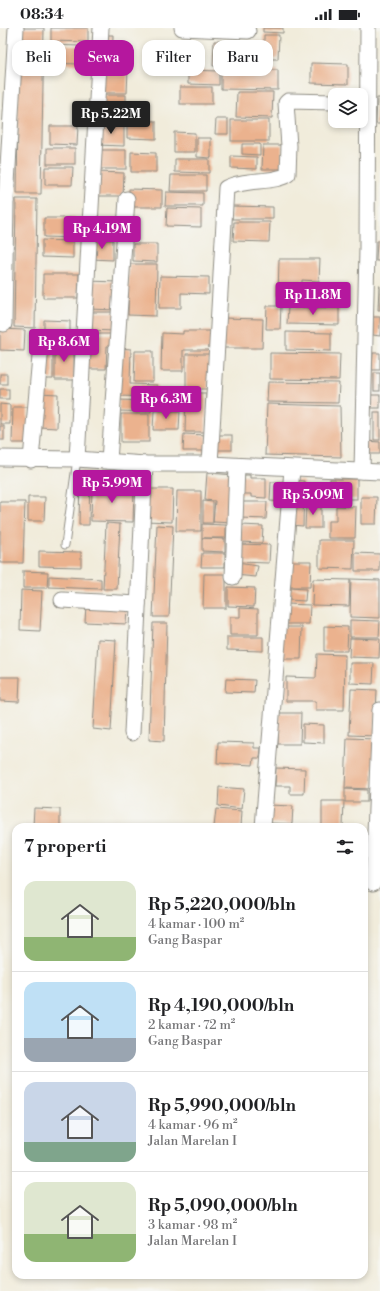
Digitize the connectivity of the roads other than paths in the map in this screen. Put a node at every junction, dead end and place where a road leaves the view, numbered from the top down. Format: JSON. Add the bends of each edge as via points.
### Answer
{"nodes":[{"id":1,"x":16,"y":28,"type":"edge"},
{"id":2,"x":101,"y":28,"type":"edge"},
{"id":3,"x":182,"y":28,"type":"edge"},
{"id":4,"x":372,"y":30,"type":"edge"},
{"id":5,"x":248,"y":31,"type":"dead end"},
{"id":6,"x":369,"y":97,"type":"edge"},
{"id":7,"x":328,"y":102,"type":"edge"},
{"id":8,"x":374,"y":168,"type":"edge"},
{"id":9,"x":127,"y":199,"type":"dead end"},
{"id":10,"x":3,"y":200,"type":"edge"},
{"id":11,"x":4,"y":324,"type":"dead end"},
{"id":12,"x":41,"y":345,"type":"dead end"},
{"id":13,"x":0,"y":458,"type":"edge"},
{"id":14,"x":77,"y":459,"type":"junction"},
{"id":15,"x":31,"y":460,"type":"junction"},
{"id":16,"x":109,"y":461,"type":"junction"},
{"id":17,"x":145,"y":464,"type":"junction"},
{"id":18,"x":210,"y":464,"type":"junction"},
{"id":19,"x":237,"y":466,"type":"junction"},
{"id":20,"x":292,"y":469,"type":"junction"},
{"id":21,"x":362,"y":471,"type":"junction"},
{"id":22,"x":380,"y":472,"type":"edge"},
{"id":23,"x":65,"y":545,"type":"dead end"},
{"id":24,"x":233,"y":576,"type":"dead end"},
{"id":25,"x":62,"y":600,"type":"dead end"},
{"id":26,"x":138,"y":604,"type":"junction"},
{"id":27,"x":380,"y":710,"type":"edge"},
{"id":28,"x":132,"y":733,"type":"dead end"},
{"id":29,"x":263,"y":823,"type":"edge"},
{"id":30,"x":373,"y":883,"type":"dead end"}],
"edges":[{"from":1,"to":10,"type":"street"},
{"from":2,"to":14,"type":"street"},
{"from":3,"to":5,"type":"street"},
{"from":4,"to":6,"type":"street"},
{"from":6,"to":8,"type":"street"},
{"from":7,"to":18,"type":"street","via":[[286,103],[288,174],[282,178],[233,184],[226,188]]},
{"from":8,"to":21,"type":"street"},
{"from":9,"to":16,"type":"street"},
{"from":10,"to":11,"type":"street"},
{"from":12,"to":15,"type":"street"},
{"from":13,"to":15,"type":"street"},
{"from":14,"to":15,"type":"street"},
{"from":14,"to":16,"type":"street"},
{"from":14,"to":23,"type":"lane"},
{"from":16,"to":17,"type":"street"},
{"from":17,"to":18,"type":"street"},
{"from":17,"to":26,"type":"street"},
{"from":18,"to":19,"type":"street"},
{"from":19,"to":20,"type":"street"},
{"from":19,"to":24,"type":"street"},
{"from":20,"to":21,"type":"street"},
{"from":20,"to":29,"type":"street"},
{"from":21,"to":22,"type":"street"},
{"from":25,"to":26,"type":"street"},
{"from":26,"to":28,"type":"street"},
{"from":27,"to":30,"type":"street"}]}
